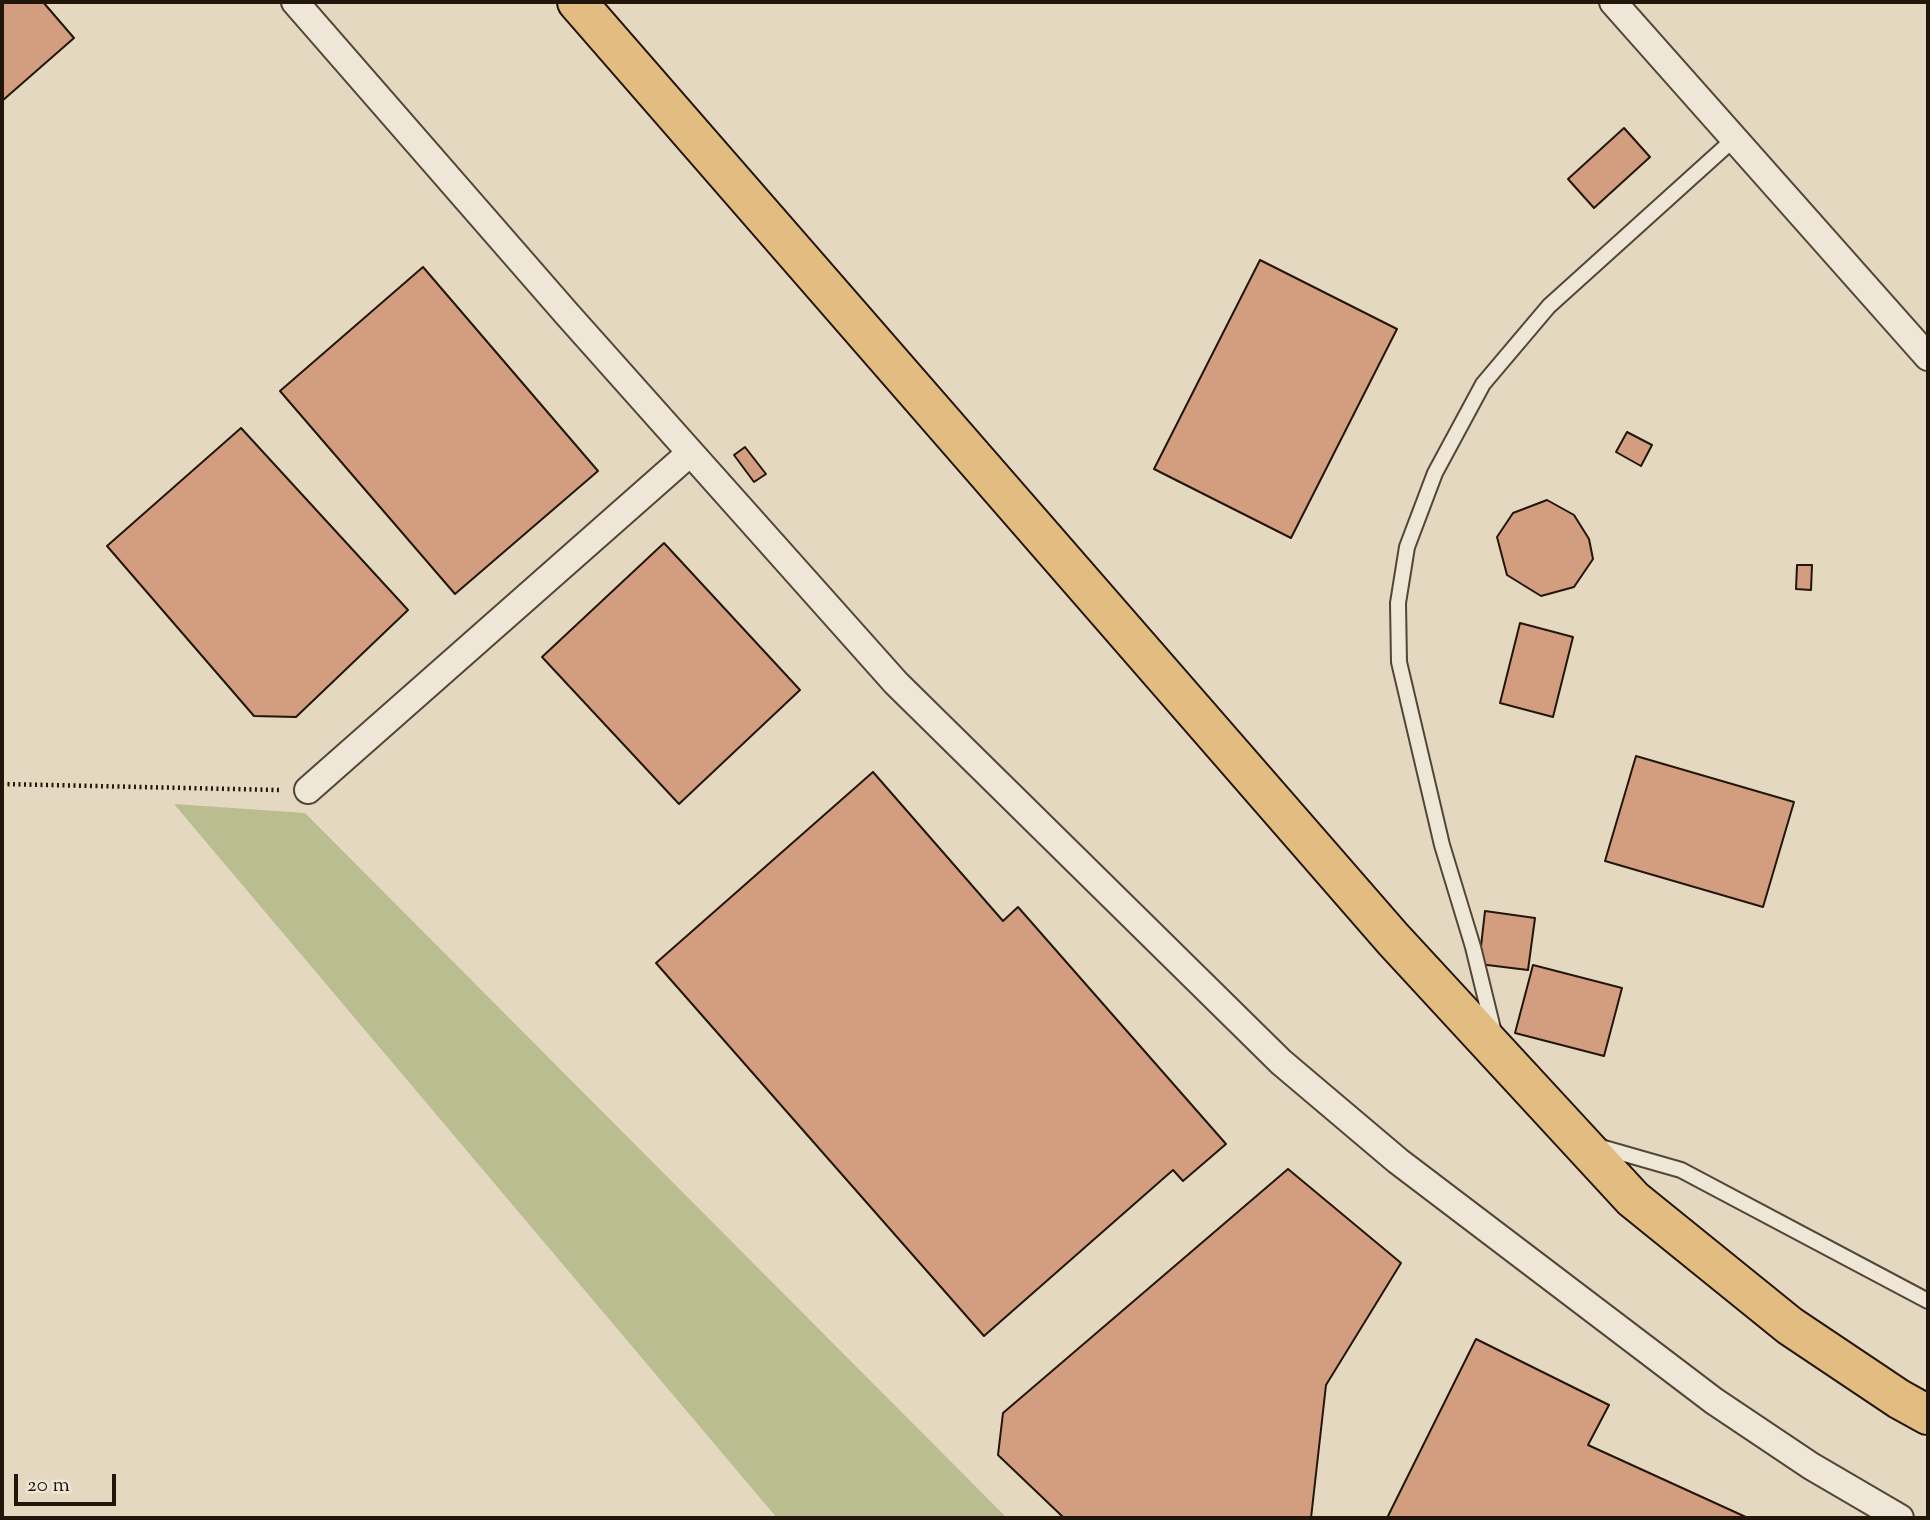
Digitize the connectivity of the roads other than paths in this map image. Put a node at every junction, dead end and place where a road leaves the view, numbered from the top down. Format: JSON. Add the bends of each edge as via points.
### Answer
{"nodes":[{"id":1,"x":295,"y":2,"type":"edge"},
{"id":2,"x":577,"y":2,"type":"edge"},
{"id":3,"x":1613,"y":2,"type":"edge"},
{"id":4,"x":1734,"y":139,"type":"junction"},
{"id":5,"x":1928,"y":357,"type":"edge"},
{"id":6,"x":690,"y":453,"type":"junction"},
{"id":7,"x":308,"y":790,"type":"road end"},
{"id":8,"x":1500,"y":1055,"type":"junction"},
{"id":9,"x":1578,"y":1141,"type":"junction"},
{"id":10,"x":1928,"y":1301,"type":"edge"},
{"id":11,"x":1928,"y":1415,"type":"edge"},
{"id":12,"x":1900,"y":1518,"type":"edge"}],
"edges":[{"from":1,"to":6,"type":"street"},
{"from":2,"to":8,"type":"main road","via":[[1393,939]]},
{"from":3,"to":4,"type":"street"},
{"from":4,"to":5,"type":"street"},
{"from":4,"to":8,"type":"lane","via":[[1549,306],[1483,384],[1435,473],[1407,547],[1398,603],[1399,662],[1438,832]]},
{"from":6,"to":7,"type":"street"},
{"from":6,"to":12,"type":"street","via":[[895,683],[1281,1062],[1398,1161],[1714,1401]]},
{"from":8,"to":9,"type":"main road"},
{"from":9,"to":10,"type":"lane","via":[[1681,1170]]},
{"from":9,"to":11,"type":"main road","via":[[1633,1199],[1790,1326]]}]}
